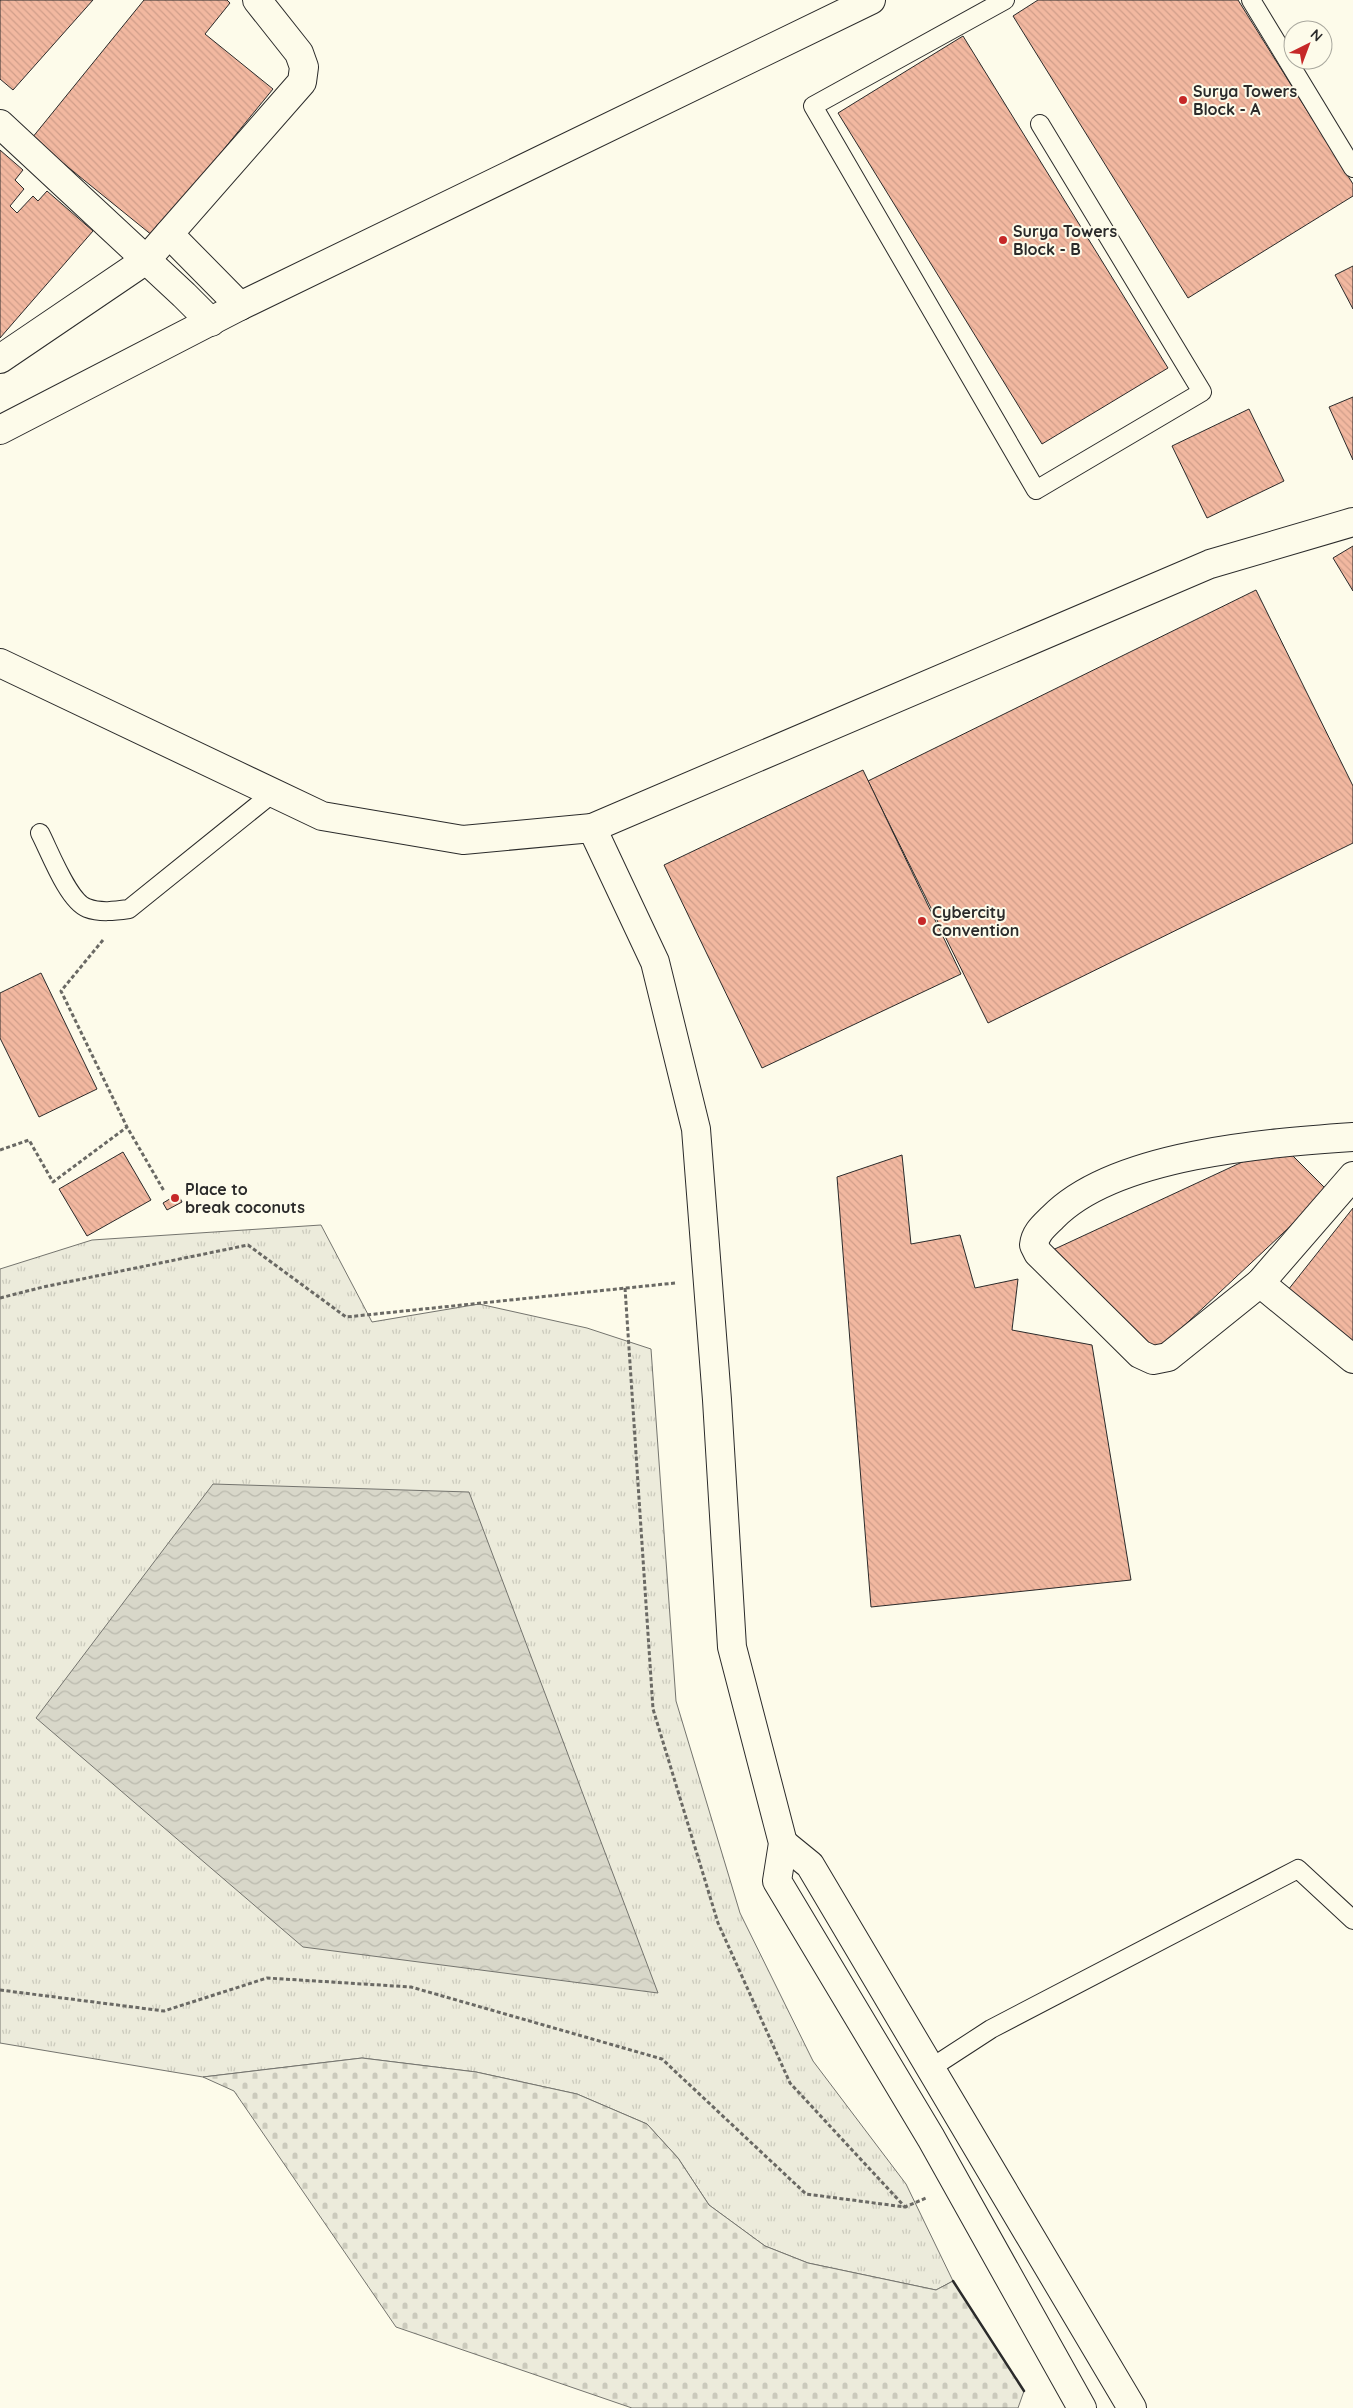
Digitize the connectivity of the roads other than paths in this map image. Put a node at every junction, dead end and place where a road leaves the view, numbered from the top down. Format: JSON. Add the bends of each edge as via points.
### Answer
{"nodes":[{"id":1,"x":257,"y":0,"type":"edge"},
{"id":2,"x":871,"y":0,"type":"edge"},
{"id":3,"x":1005,"y":0,"type":"edge"},
{"id":4,"x":1251,"y":0,"type":"edge"},
{"id":5,"x":0,"y":124,"type":"edge"},
{"id":6,"x":1040,"y":124,"type":"dead end"},
{"id":7,"x":1353,"y":168,"type":"edge"},
{"id":8,"x":169,"y":234,"type":"junction"},
{"id":9,"x":146,"y":260,"type":"junction"},
{"id":10,"x":240,"y":306,"type":"junction"},
{"id":11,"x":211,"y":322,"type":"junction"},
{"id":12,"x":0,"y":359,"type":"edge"},
{"id":13,"x":0,"y":430,"type":"edge"},
{"id":14,"x":1353,"y":522,"type":"edge"},
{"id":15,"x":0,"y":663,"type":"edge"},
{"id":16,"x":273,"y":792,"type":"junction"},
{"id":17,"x":592,"y":828,"type":"junction"},
{"id":18,"x":40,"y":833,"type":"dead end"},
{"id":19,"x":1353,"y":1137,"type":"edge"},
{"id":20,"x":1353,"y":1176,"type":"edge"},
{"id":21,"x":1260,"y":1283,"type":"junction"},
{"id":22,"x":1353,"y":1359,"type":"edge"},
{"id":23,"x":783,"y":1843,"type":"junction"},
{"id":24,"x":1353,"y":1920,"type":"edge"},
{"id":25,"x":931,"y":2068,"type":"junction"},
{"id":26,"x":1082,"y":2408,"type":"edge"},
{"id":27,"x":1132,"y":2408,"type":"edge"}],
"edges":[{"from":1,"to":8,"type":"street","via":[[299,53],[304,67],[302,82]]},
{"from":2,"to":10,"type":"street"},
{"from":3,"to":6,"type":"lane","via":[[813,106],[1036,490],[1202,392]]},
{"from":4,"to":7,"type":"lane"},
{"from":5,"to":9,"type":"street"},
{"from":8,"to":9,"type":"street"},
{"from":8,"to":10,"type":"street"},
{"from":9,"to":11,"type":"street"},
{"from":9,"to":12,"type":"street"},
{"from":10,"to":11,"type":"street"},
{"from":11,"to":13,"type":"street"},
{"from":14,"to":17,"type":"street","via":[[1210,564]]},
{"from":15,"to":16,"type":"street"},
{"from":16,"to":17,"type":"street","via":[[322,816],[463,840]]},
{"from":16,"to":18,"type":"lane","via":[[129,909],[108,912],[85,907],[73,895]]},
{"from":17,"to":23,"type":"street","via":[[655,962],[696,1129],[732,1647]]},
{"from":19,"to":21,"type":"street","via":[[1277,1142],[1187,1157],[1108,1181],[1066,1204],[1035,1239],[1038,1253],[1140,1354],[1153,1360],[1168,1357]]},
{"from":20,"to":21,"type":"street"},
{"from":21,"to":22,"type":"street"},
{"from":23,"to":25,"type":"street","via":[[810,1865]]},
{"from":23,"to":26,"type":"street","via":[[777,1881],[957,2184]]},
{"from":24,"to":25,"type":"lane","via":[[1298,1869],[991,2029]]},
{"from":25,"to":27,"type":"street"}]}
